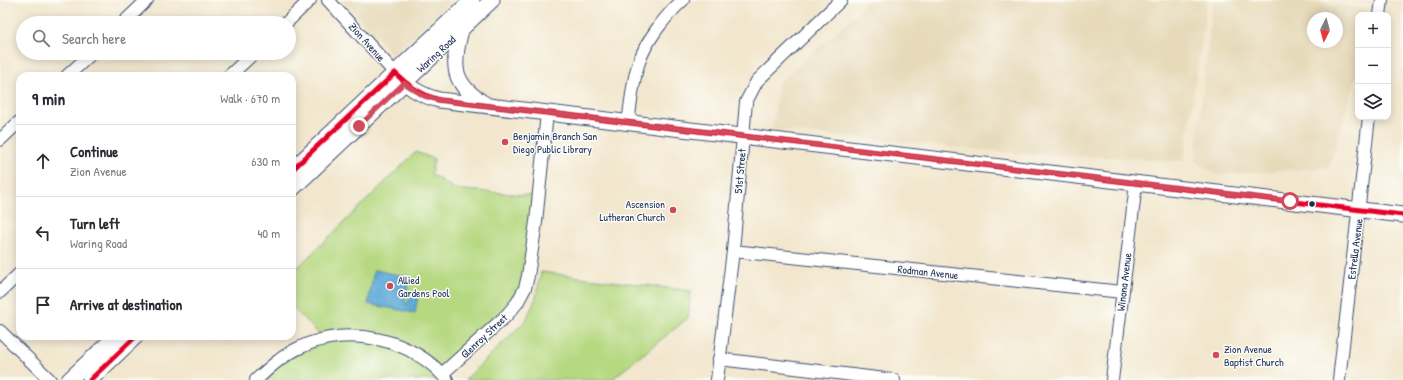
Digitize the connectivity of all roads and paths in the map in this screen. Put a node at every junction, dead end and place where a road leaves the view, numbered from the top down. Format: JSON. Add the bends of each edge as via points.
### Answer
{"nodes":[{"id":1,"x":147,"y":0,"type":"edge"},
{"id":2,"x":310,"y":0,"type":"edge"},
{"id":3,"x":328,"y":0,"type":"edge"},
{"id":4,"x":472,"y":0,"type":"edge"},
{"id":5,"x":492,"y":0,"type":"edge"},
{"id":6,"x":683,"y":0,"type":"edge"},
{"id":7,"x":841,"y":0,"type":"edge"},
{"id":8,"x":1382,"y":0,"type":"edge"},
{"id":9,"x":1380,"y":12,"type":"edge"},
{"id":10,"x":130,"y":16,"type":"edge"},
{"id":11,"x":293,"y":16,"type":"edge"},
{"id":12,"x":461,"y":30,"type":"junction"},
{"id":13,"x":84,"y":60,"type":"edge"},
{"id":14,"x":246,"y":60,"type":"edge"},
{"id":15,"x":71,"y":72,"type":"edge"},
{"id":16,"x":233,"y":72,"type":"edge"},
{"id":17,"x":400,"y":78,"type":"junction"},
{"id":18,"x":488,"y":106,"type":"junction"},
{"id":19,"x":547,"y":113,"type":"junction"},
{"id":20,"x":1370,"y":120,"type":"edge"},
{"id":21,"x":628,"y":123,"type":"junction"},
{"id":22,"x":16,"y":125,"type":"edge"},
{"id":23,"x":743,"y":136,"type":"junction"},
{"id":24,"x":0,"y":140,"type":"edge"},
{"id":25,"x":296,"y":167,"type":"edge"},
{"id":26,"x":1136,"y":184,"type":"junction"},
{"id":27,"x":296,"y":185,"type":"edge"},
{"id":28,"x":1360,"y":210,"type":"junction"},
{"id":29,"x":1403,"y":214,"type":"edge"},
{"id":30,"x":733,"y":251,"type":"junction"},
{"id":31,"x":16,"y":278,"type":"edge"},
{"id":32,"x":0,"y":292,"type":"edge"},
{"id":33,"x":1122,"y":292,"type":"junction"},
{"id":34,"x":0,"y":331,"type":"edge"},
{"id":35,"x":112,"y":340,"type":"edge"},
{"id":36,"x":132,"y":340,"type":"edge"},
{"id":37,"x":719,"y":359,"type":"junction"},
{"id":38,"x":444,"y":377,"type":"edge"},
{"id":39,"x":50,"y":380,"type":"edge"},
{"id":40,"x":69,"y":380,"type":"edge"},
{"id":41,"x":90,"y":380,"type":"edge"},
{"id":42,"x":256,"y":380,"type":"edge"},
{"id":43,"x":717,"y":380,"type":"edge"},
{"id":44,"x":894,"y":380,"type":"edge"},
{"id":45,"x":1112,"y":380,"type":"edge"},
{"id":46,"x":1340,"y":380,"type":"edge"}],
"edges":[{"from":1,"to":10,"type":"street"},
{"from":2,"to":11,"type":"street"},
{"from":3,"to":17,"type":"street","name":"Zion Avenue"},
{"from":4,"to":17,"type":"main road","name":"Waring Road"},
{"from":5,"to":12,"type":"main road","name":"Waring Road"},
{"from":6,"to":21,"type":"street","via":[[647,43],[638,65]]},
{"from":7,"to":23,"type":"street","name":"51st Street","via":[[757,81],[746,102]]},
{"from":8,"to":9,"type":"street"},
{"from":12,"to":17,"type":"main road","name":"Waring Road"},
{"from":12,"to":18,"type":"main road","via":[[456,54],[459,79],[471,95]]},
{"from":13,"to":15,"type":"street"},
{"from":14,"to":16,"type":"street"},
{"from":17,"to":18,"type":"main road","name":"Zion Avenue","via":[[424,96]]},
{"from":17,"to":25,"type":"main road","name":"Waring Road"},
{"from":17,"to":27,"type":"main road","name":"Waring Road"},
{"from":18,"to":19,"type":"main road","name":"Zion Avenue"},
{"from":19,"to":21,"type":"main road","name":"Zion Avenue"},
{"from":19,"to":38,"type":"street","name":"Glenroy Street","via":[[536,222],[525,288],[506,316]]},
{"from":20,"to":28,"type":"street","name":"Estrella Avenue"},
{"from":21,"to":23,"type":"main road","name":"Zion Avenue"},
{"from":22,"to":24,"type":"street"},
{"from":23,"to":26,"type":"main road","name":"Zion Avenue"},
{"from":23,"to":30,"type":"street","name":"51st Street"},
{"from":26,"to":28,"type":"main road","name":"Zion Avenue"},
{"from":26,"to":33,"type":"street","name":"Winona Avenue"},
{"from":28,"to":29,"type":"main road","name":"Zion Avenue"},
{"from":28,"to":46,"type":"street","name":"Estrella Avenue"},
{"from":30,"to":33,"type":"street","name":"Rodman Avenue"},
{"from":30,"to":37,"type":"street","name":"51st Street"},
{"from":31,"to":32,"type":"street"},
{"from":33,"to":45,"type":"street","name":"Winona Avenue"},
{"from":34,"to":39,"type":"street"},
{"from":35,"to":40,"type":"main road"},
{"from":36,"to":41,"type":"main road"},
{"from":37,"to":43,"type":"street","name":"51st Street"},
{"from":37,"to":44,"type":"street"},
{"from":38,"to":42,"type":"street","name":"Glenroy Street","via":[[416,353],[380,339],[347,336],[302,346],[280,358]]}]}
